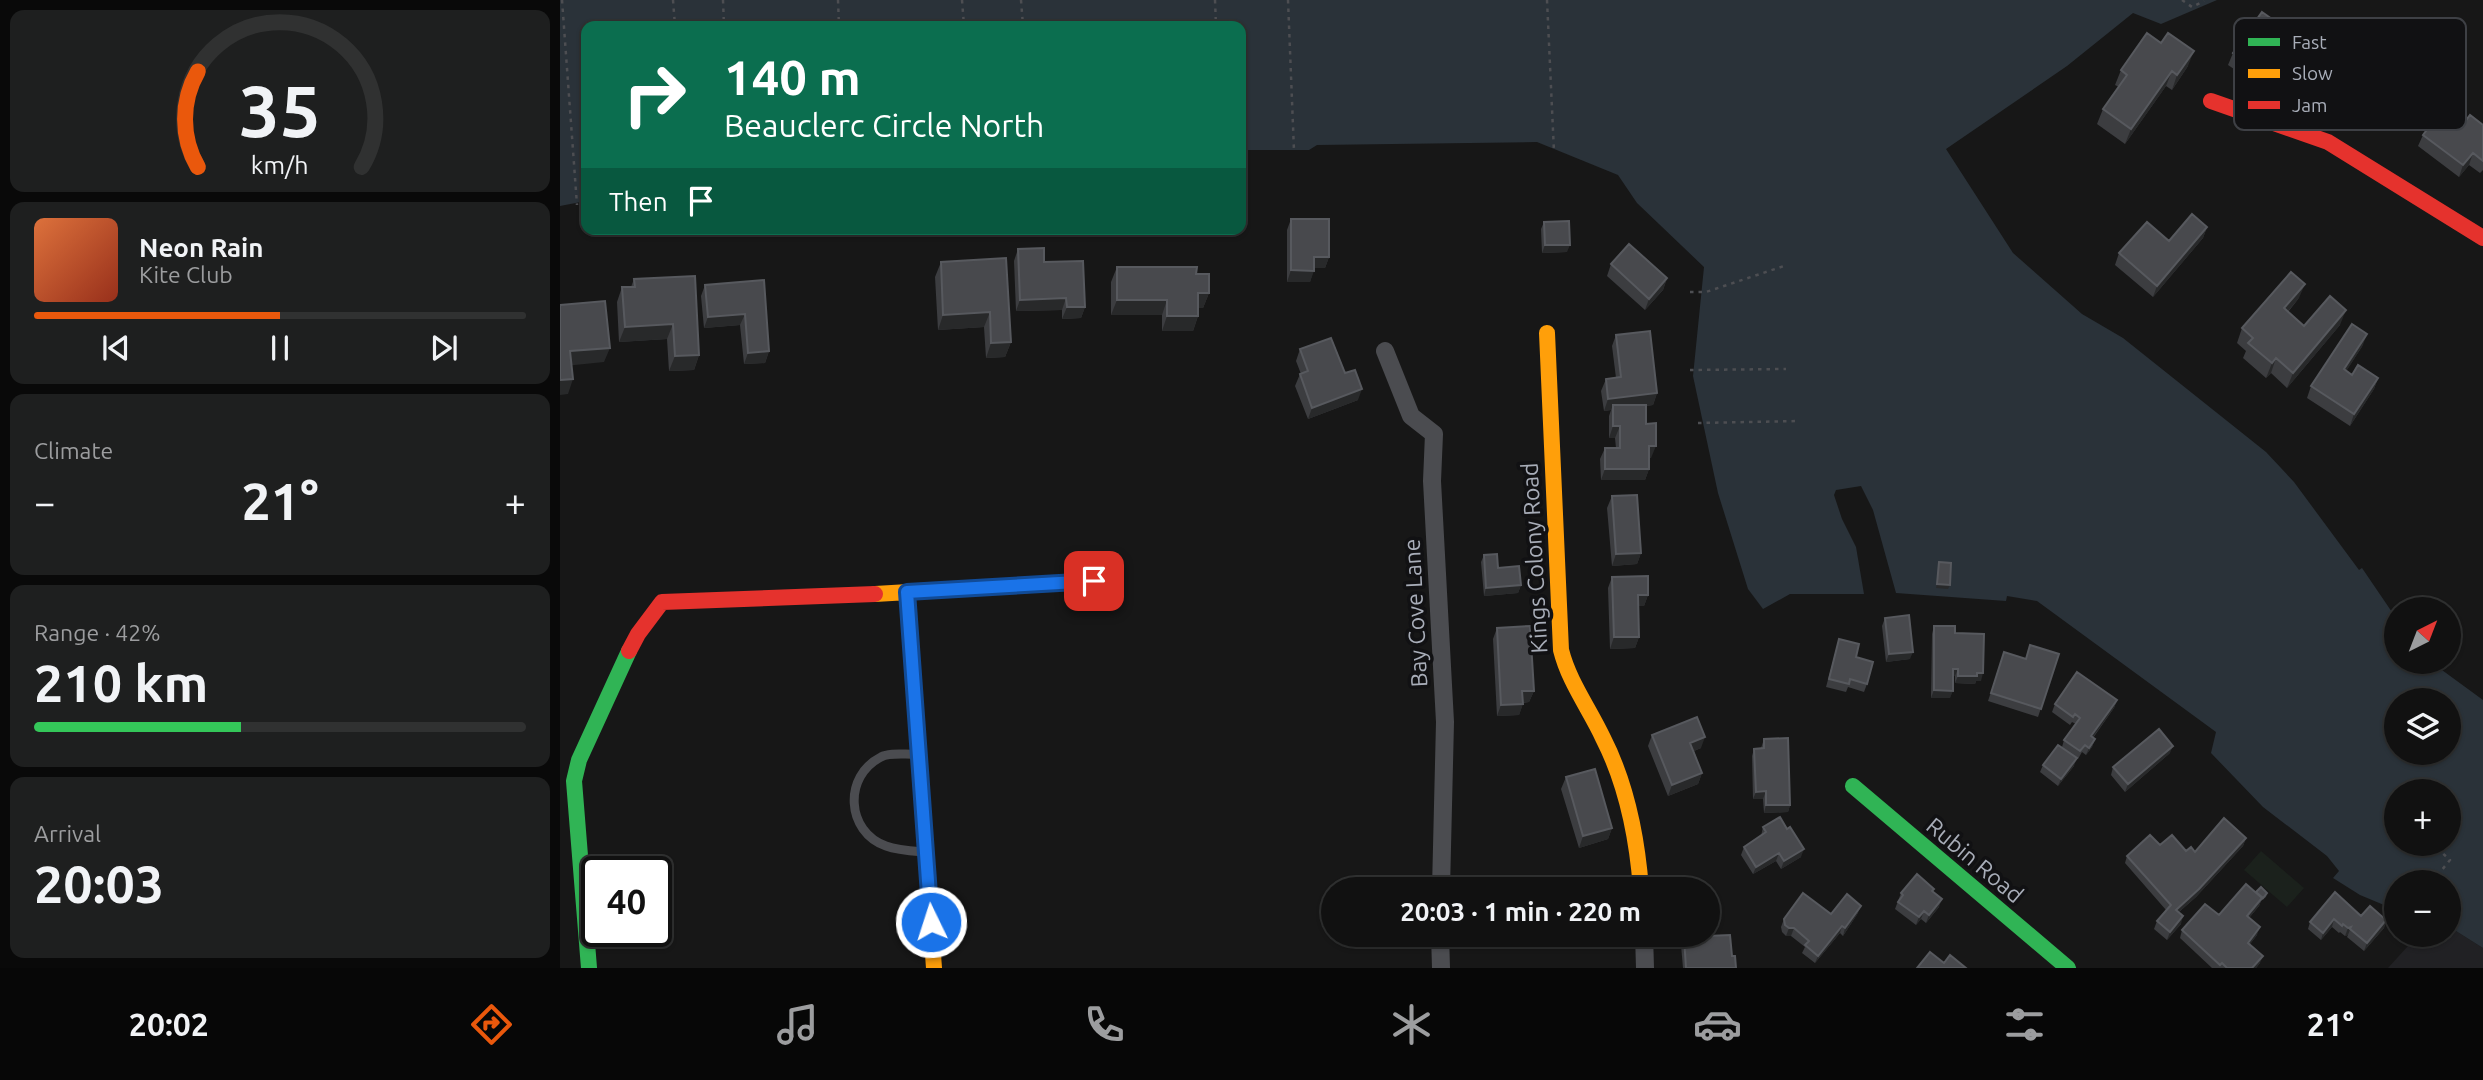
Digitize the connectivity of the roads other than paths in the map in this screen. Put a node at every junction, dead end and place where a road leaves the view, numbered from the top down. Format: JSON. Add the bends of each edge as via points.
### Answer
{"nodes":[{"id":1,"x":2211,"y":101,"type":"dead end"},
{"id":2,"x":2234,"y":109,"type":"edge"},
{"id":3,"x":2294,"y":130,"type":"edge"},
{"id":4,"x":2483,"y":238,"type":"edge"},
{"id":5,"x":1548,"y":333,"type":"dead end"},
{"id":6,"x":1385,"y":351,"type":"dead end"},
{"id":7,"x":1094,"y":581,"type":"dead end"},
{"id":8,"x":907,"y":592,"type":"junction"},
{"id":9,"x":920,"y":754,"type":"junction"},
{"id":10,"x":1853,"y":786,"type":"dead end"},
{"id":11,"x":925,"y":852,"type":"junction"},
{"id":12,"x":1441,"y":877,"type":"edge"},
{"id":13,"x":1640,"y":877,"type":"edge"},
{"id":14,"x":1440,"y":947,"type":"edge"},
{"id":15,"x":1645,"y":947,"type":"edge"},
{"id":16,"x":589,"y":968,"type":"edge"},
{"id":17,"x":934,"y":968,"type":"edge"},
{"id":18,"x":1441,"y":968,"type":"edge"},
{"id":19,"x":1646,"y":968,"type":"edge"},
{"id":20,"x":2068,"y":968,"type":"edge"}],
"edges":[{"from":1,"to":2,"type":"street"},
{"from":3,"to":4,"type":"street","via":[[2328,142]]},
{"from":5,"to":13,"type":"street","name":"Kings Colony Road","via":[[1561,650],[1568,678],[1604,738],[1628,796]]},
{"from":6,"to":12,"type":"street","name":"Bay Cove Lane","via":[[1411,416],[1434,434],[1445,722]]},
{"from":7,"to":8,"type":"street"},
{"from":8,"to":9,"type":"street"},
{"from":8,"to":16,"type":"street","via":[[662,603],[638,634],[579,760],[574,781]]},
{"from":9,"to":11,"type":"street"},
{"from":9,"to":11,"type":"lane","via":[[883,755],[870,764],[859,775],[855,811],[869,836],[885,846]]},
{"from":10,"to":20,"type":"street","name":"Rubin Road"},
{"from":11,"to":17,"type":"street"},
{"from":14,"to":18,"type":"street"},
{"from":15,"to":19,"type":"street"}]}
